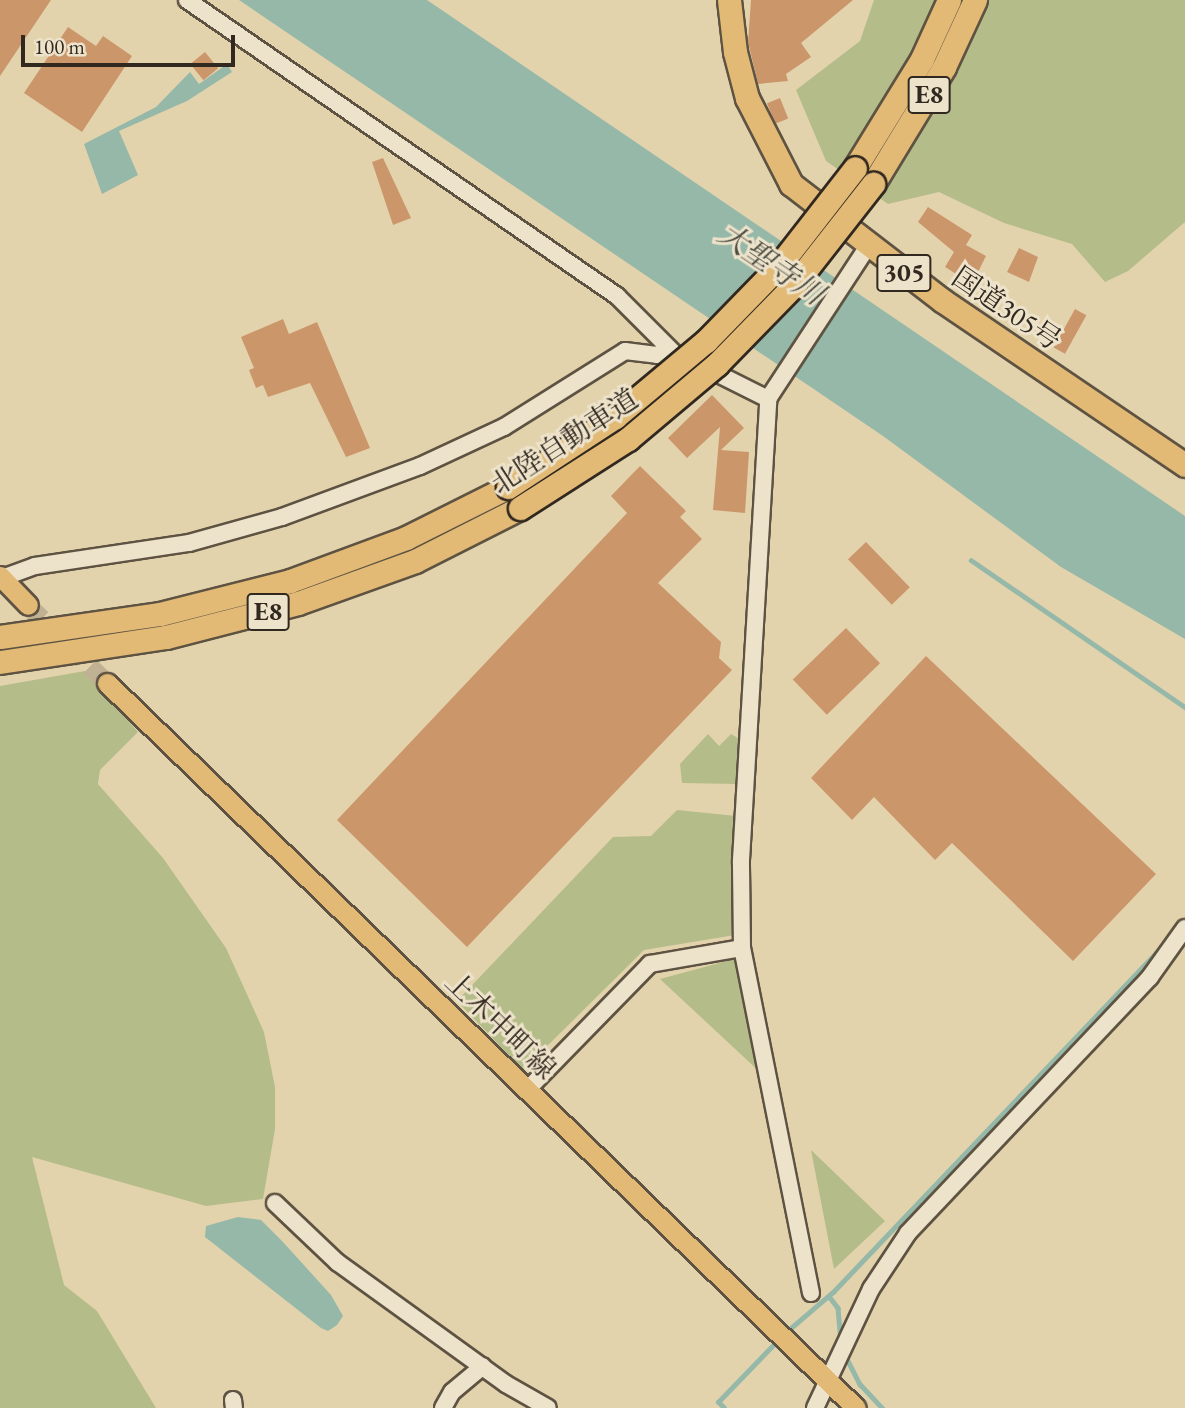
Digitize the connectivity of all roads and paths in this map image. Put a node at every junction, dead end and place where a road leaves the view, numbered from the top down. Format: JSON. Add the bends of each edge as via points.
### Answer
{"nodes":[{"id":1,"x":187,"y":0,"type":"edge"},
{"id":2,"x":949,"y":0,"type":"edge"},
{"id":3,"x":975,"y":0,"type":"edge"},
{"id":4,"x":731,"y":1,"type":"edge"},
{"id":5,"x":863,"y":252,"type":"junction"},
{"id":6,"x":666,"y":350,"type":"junction"},
{"id":7,"x":768,"y":399,"type":"junction"},
{"id":8,"x":1185,"y":465,"type":"edge"},
{"id":9,"x":1,"y":577,"type":"edge"},
{"id":10,"x":28,"y":606,"type":"tunnel mouth"},
{"id":11,"x":0,"y":637,"type":"edge"},
{"id":12,"x":0,"y":662,"type":"edge"},
{"id":13,"x":107,"y":683,"type":"tunnel mouth"},
{"id":14,"x":1185,"y":928,"type":"edge"},
{"id":15,"x":741,"y":948,"type":"junction"},
{"id":16,"x":527,"y":1090,"type":"junction"},
{"id":17,"x":275,"y":1203,"type":"dead end"},
{"id":18,"x":811,"y":1293,"type":"dead end"},
{"id":19,"x":483,"y":1366,"type":"junction"},
{"id":20,"x":827,"y":1380,"type":"junction"},
{"id":21,"x":443,"y":1408,"type":"edge"},
{"id":22,"x":548,"y":1408,"type":"edge"},
{"id":23,"x":815,"y":1408,"type":"edge"},
{"id":24,"x":856,"y":1408,"type":"edge"}],
"edges":[{"from":1,"to":6,"type":"street","via":[[617,296]]},
{"from":2,"to":11,"type":"highway","name":"北陸自動車道","number":"E8","bridge":true,"via":[[916,70],[855,168],[778,267],[706,341],[615,417],[508,487],[407,538],[290,580],[160,614]]},
{"from":3,"to":12,"type":"highway","name":"北陸自動車道","number":"E8","bridge":true,"via":[[944,67],[873,184],[793,286],[717,364],[628,439],[520,508],[415,561],[285,607],[166,638]]},
{"from":4,"to":5,"type":"highway","name":"国道305号","number":"305","via":[[747,98],[791,184]]},
{"from":5,"to":7,"type":"street"},
{"from":5,"to":8,"type":"highway","name":"国道305号","number":"305"},
{"from":6,"to":7,"type":"street"},
{"from":6,"to":9,"type":"street","via":[[657,355],[625,351],[504,427],[420,466],[282,517],[189,543],[35,565]]},
{"from":7,"to":15,"type":"street","via":[[741,860]]},
{"from":9,"to":10,"type":"main road"},
{"from":13,"to":16,"type":"main road","name":"上木中町線"},
{"from":14,"to":20,"type":"street","via":[[1150,977],[908,1233],[871,1289]]},
{"from":15,"to":16,"type":"street","via":[[650,964]]},
{"from":15,"to":18,"type":"street"},
{"from":16,"to":20,"type":"main road","name":"上木中町線"},
{"from":17,"to":19,"type":"street","via":[[337,1262]]},
{"from":19,"to":21,"type":"street","via":[[452,1392]]},
{"from":19,"to":22,"type":"street"},
{"from":20,"to":23,"type":"street"},
{"from":20,"to":24,"type":"main road","name":"上木中町線"}]}
